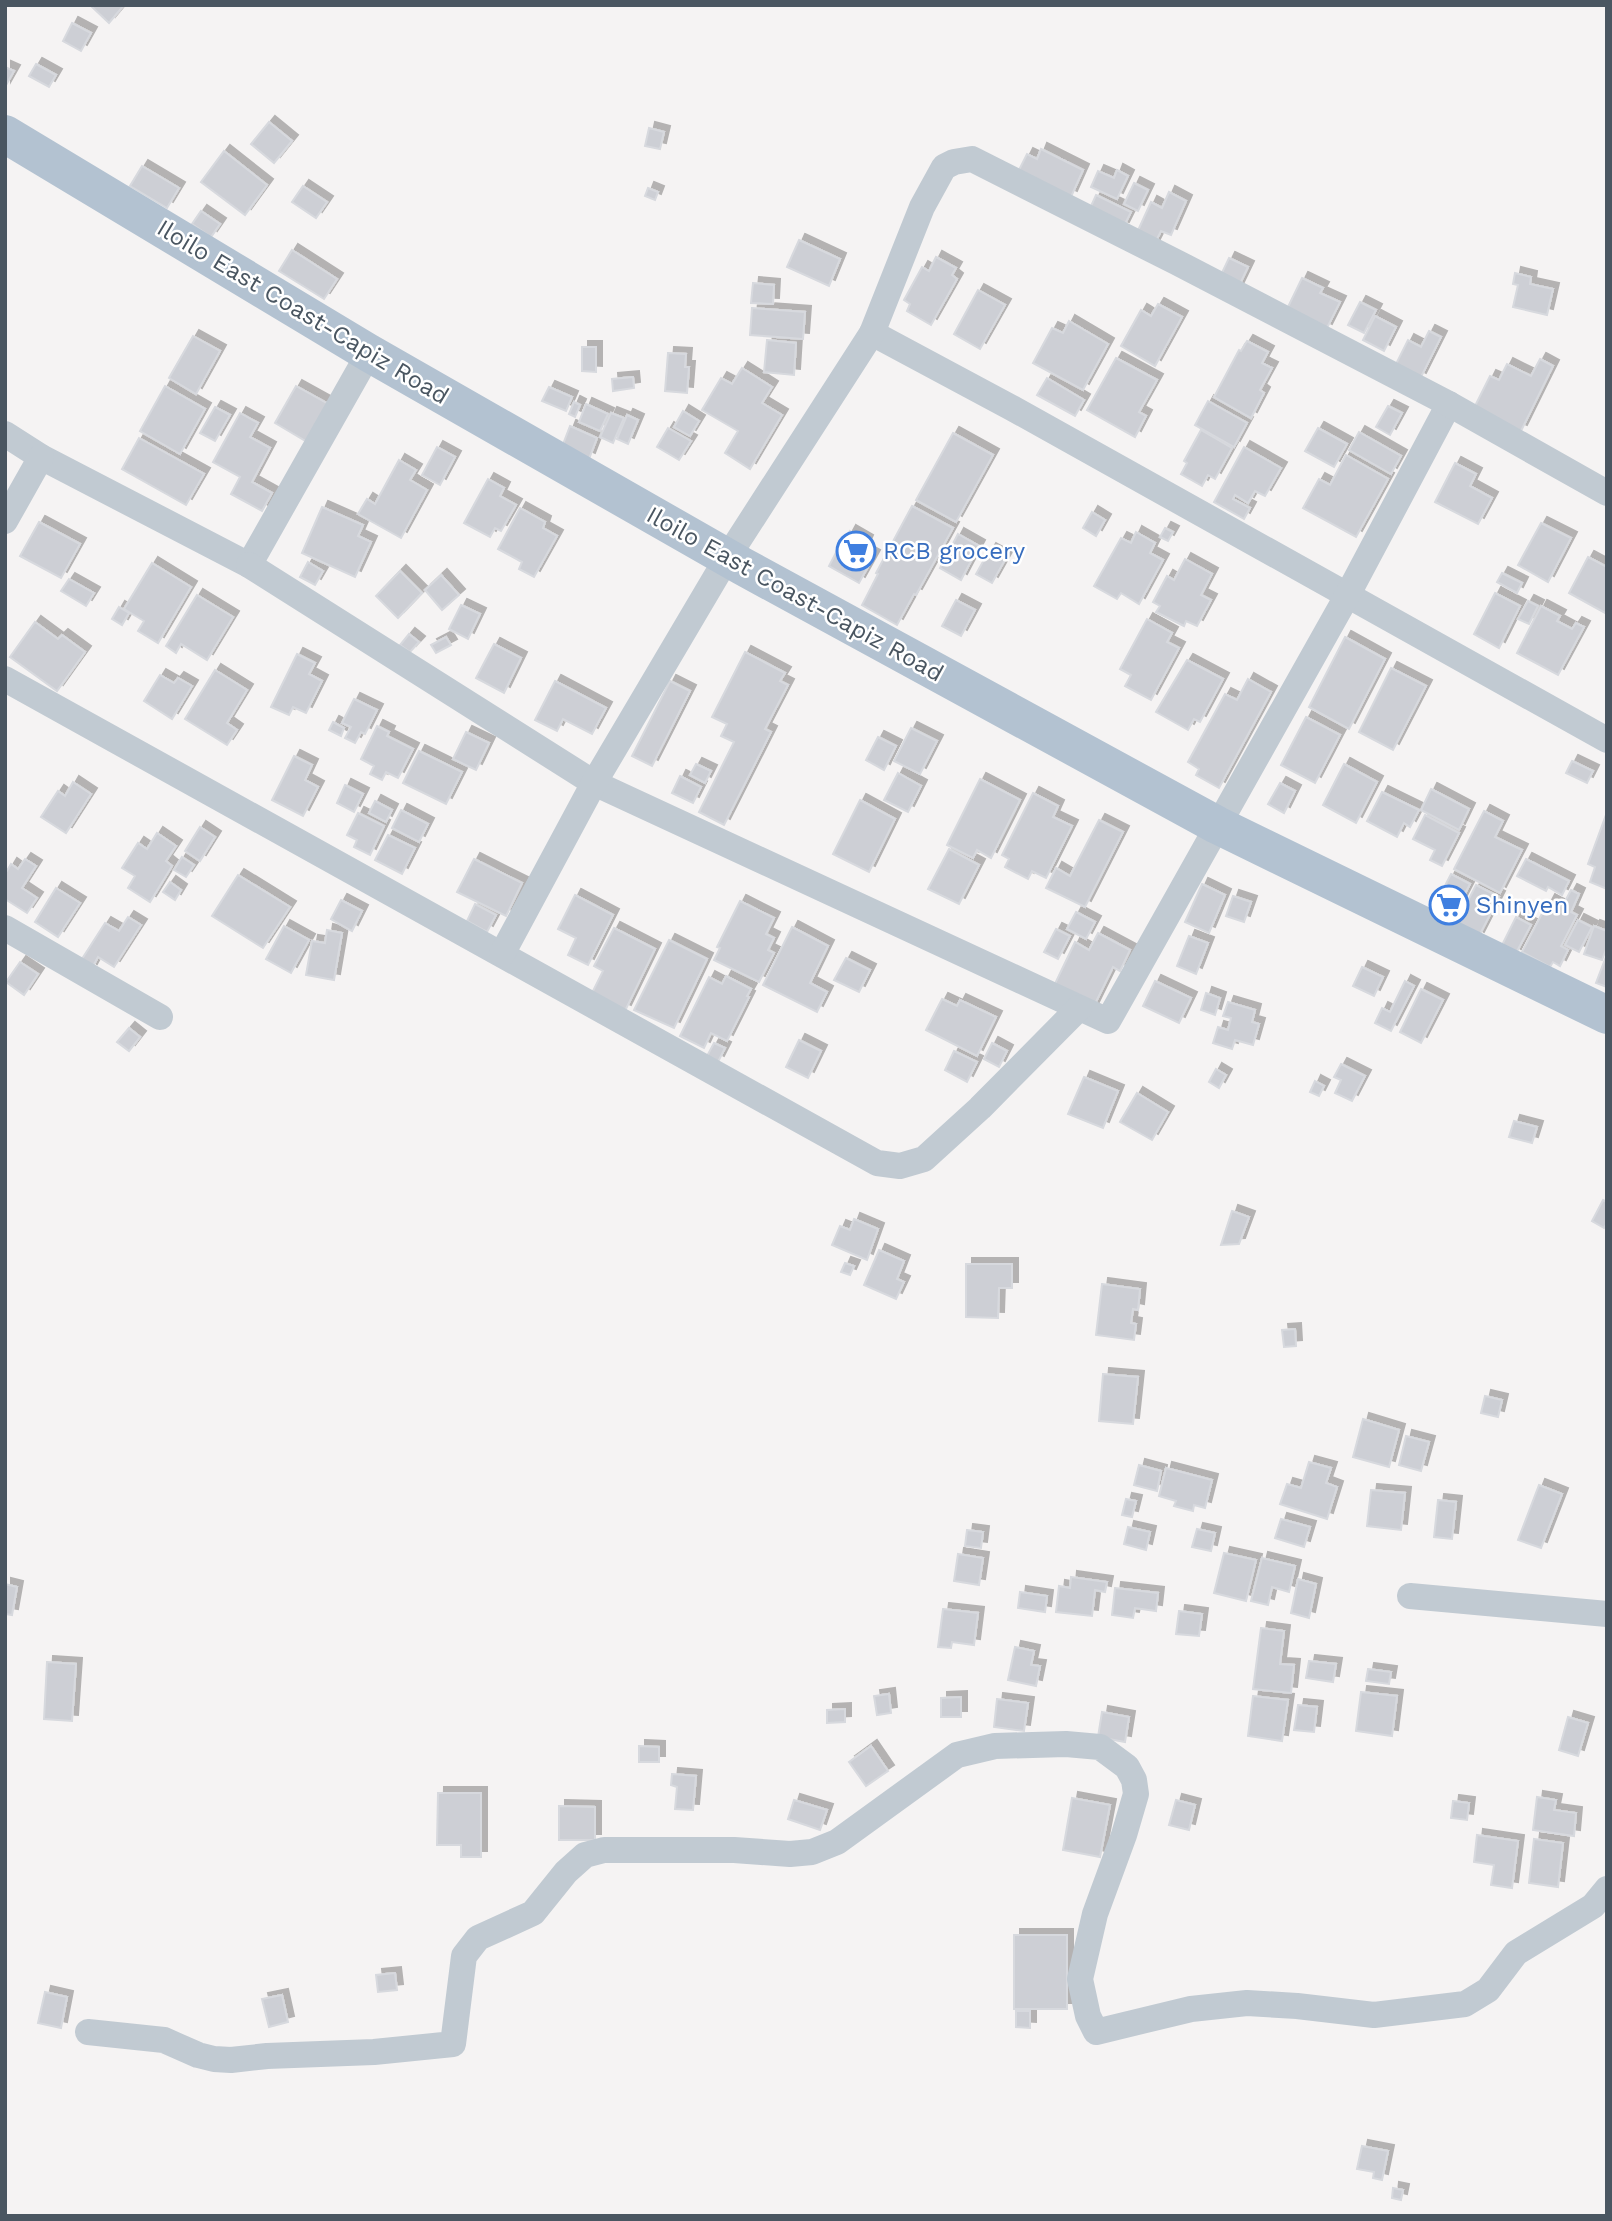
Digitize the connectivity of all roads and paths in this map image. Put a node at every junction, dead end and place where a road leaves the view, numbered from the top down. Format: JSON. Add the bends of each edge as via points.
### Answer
{"nodes":[{"id":1,"x":5,"y":134,"type":"edge"},
{"id":2,"x":872,"y":333,"type":"junction"},
{"id":3,"x":369,"y":353,"type":"junction"},
{"id":4,"x":1449,"y":404,"type":"junction"},
{"id":5,"x":5,"y":435,"type":"edge"},
{"id":6,"x":41,"y":457,"type":"junction"},
{"id":7,"x":1607,"y":493,"type":"edge"},
{"id":8,"x":5,"y":521,"type":"edge"},
{"id":9,"x":727,"y":558,"type":"junction"},
{"id":10,"x":249,"y":565,"type":"junction"},
{"id":11,"x":1347,"y":596,"type":"junction"},
{"id":12,"x":5,"y":678,"type":"edge"},
{"id":13,"x":1607,"y":740,"type":"edge"},
{"id":14,"x":594,"y":783,"type":"junction"},
{"id":15,"x":1217,"y":825,"type":"junction"},
{"id":16,"x":5,"y":928,"type":"edge"},
{"id":17,"x":502,"y":954,"type":"junction"},
{"id":18,"x":1079,"y":1008,"type":"junction"},
{"id":19,"x":1607,"y":1015,"type":"edge"},
{"id":20,"x":160,"y":1017,"type":"dead end"},
{"id":21,"x":1410,"y":1596,"type":"dead end"},
{"id":22,"x":1607,"y":1614,"type":"edge"},
{"id":23,"x":1607,"y":1889,"type":"edge"},
{"id":24,"x":88,"y":2032,"type":"dead end"}],
"edges":[{"from":1,"to":3,"type":"main road","name":"Iloilo East Coast-Capiz Road"},
{"from":2,"to":4,"type":"street","via":[[922,207],[944,167],[972,159]]},
{"from":2,"to":9,"type":"street"},
{"from":2,"to":11,"type":"street"},
{"from":3,"to":9,"type":"main road","name":"Iloilo East Coast-Capiz Road"},
{"from":3,"to":10,"type":"street"},
{"from":4,"to":7,"type":"street"},
{"from":4,"to":11,"type":"street"},
{"from":5,"to":6,"type":"street"},
{"from":6,"to":8,"type":"street"},
{"from":6,"to":10,"type":"street"},
{"from":9,"to":14,"type":"street"},
{"from":9,"to":15,"type":"main road","name":"Iloilo East Coast-Capiz Road"},
{"from":10,"to":14,"type":"street"},
{"from":11,"to":13,"type":"street"},
{"from":11,"to":15,"type":"street"},
{"from":12,"to":17,"type":"street"},
{"from":14,"to":17,"type":"street"},
{"from":14,"to":18,"type":"street"},
{"from":15,"to":18,"type":"street","via":[[1108,1021]]},
{"from":15,"to":19,"type":"main road","name":"Iloilo East Coast-Capiz Road"},
{"from":16,"to":20,"type":"street"},
{"from":17,"to":18,"type":"street","via":[[877,1163],[900,1166],[924,1159]]},
{"from":21,"to":22,"type":"street"},
{"from":23,"to":24,"type":"street","via":[[1593,1906],[1516,1953],[1488,1990],[1465,2004],[1374,2015],[1247,2003],[1191,2010],[1096,2032],[1080,1979],[1095,1914],[1136,1794],[1134,1780],[1127,1767],[1100,1747],[995,1746],[957,1755],[837,1842],[812,1852],[604,1850],[584,1855],[533,1913],[478,1937],[464,1956],[453,2044],[232,2060],[198,2055],[164,2040]]}]}
